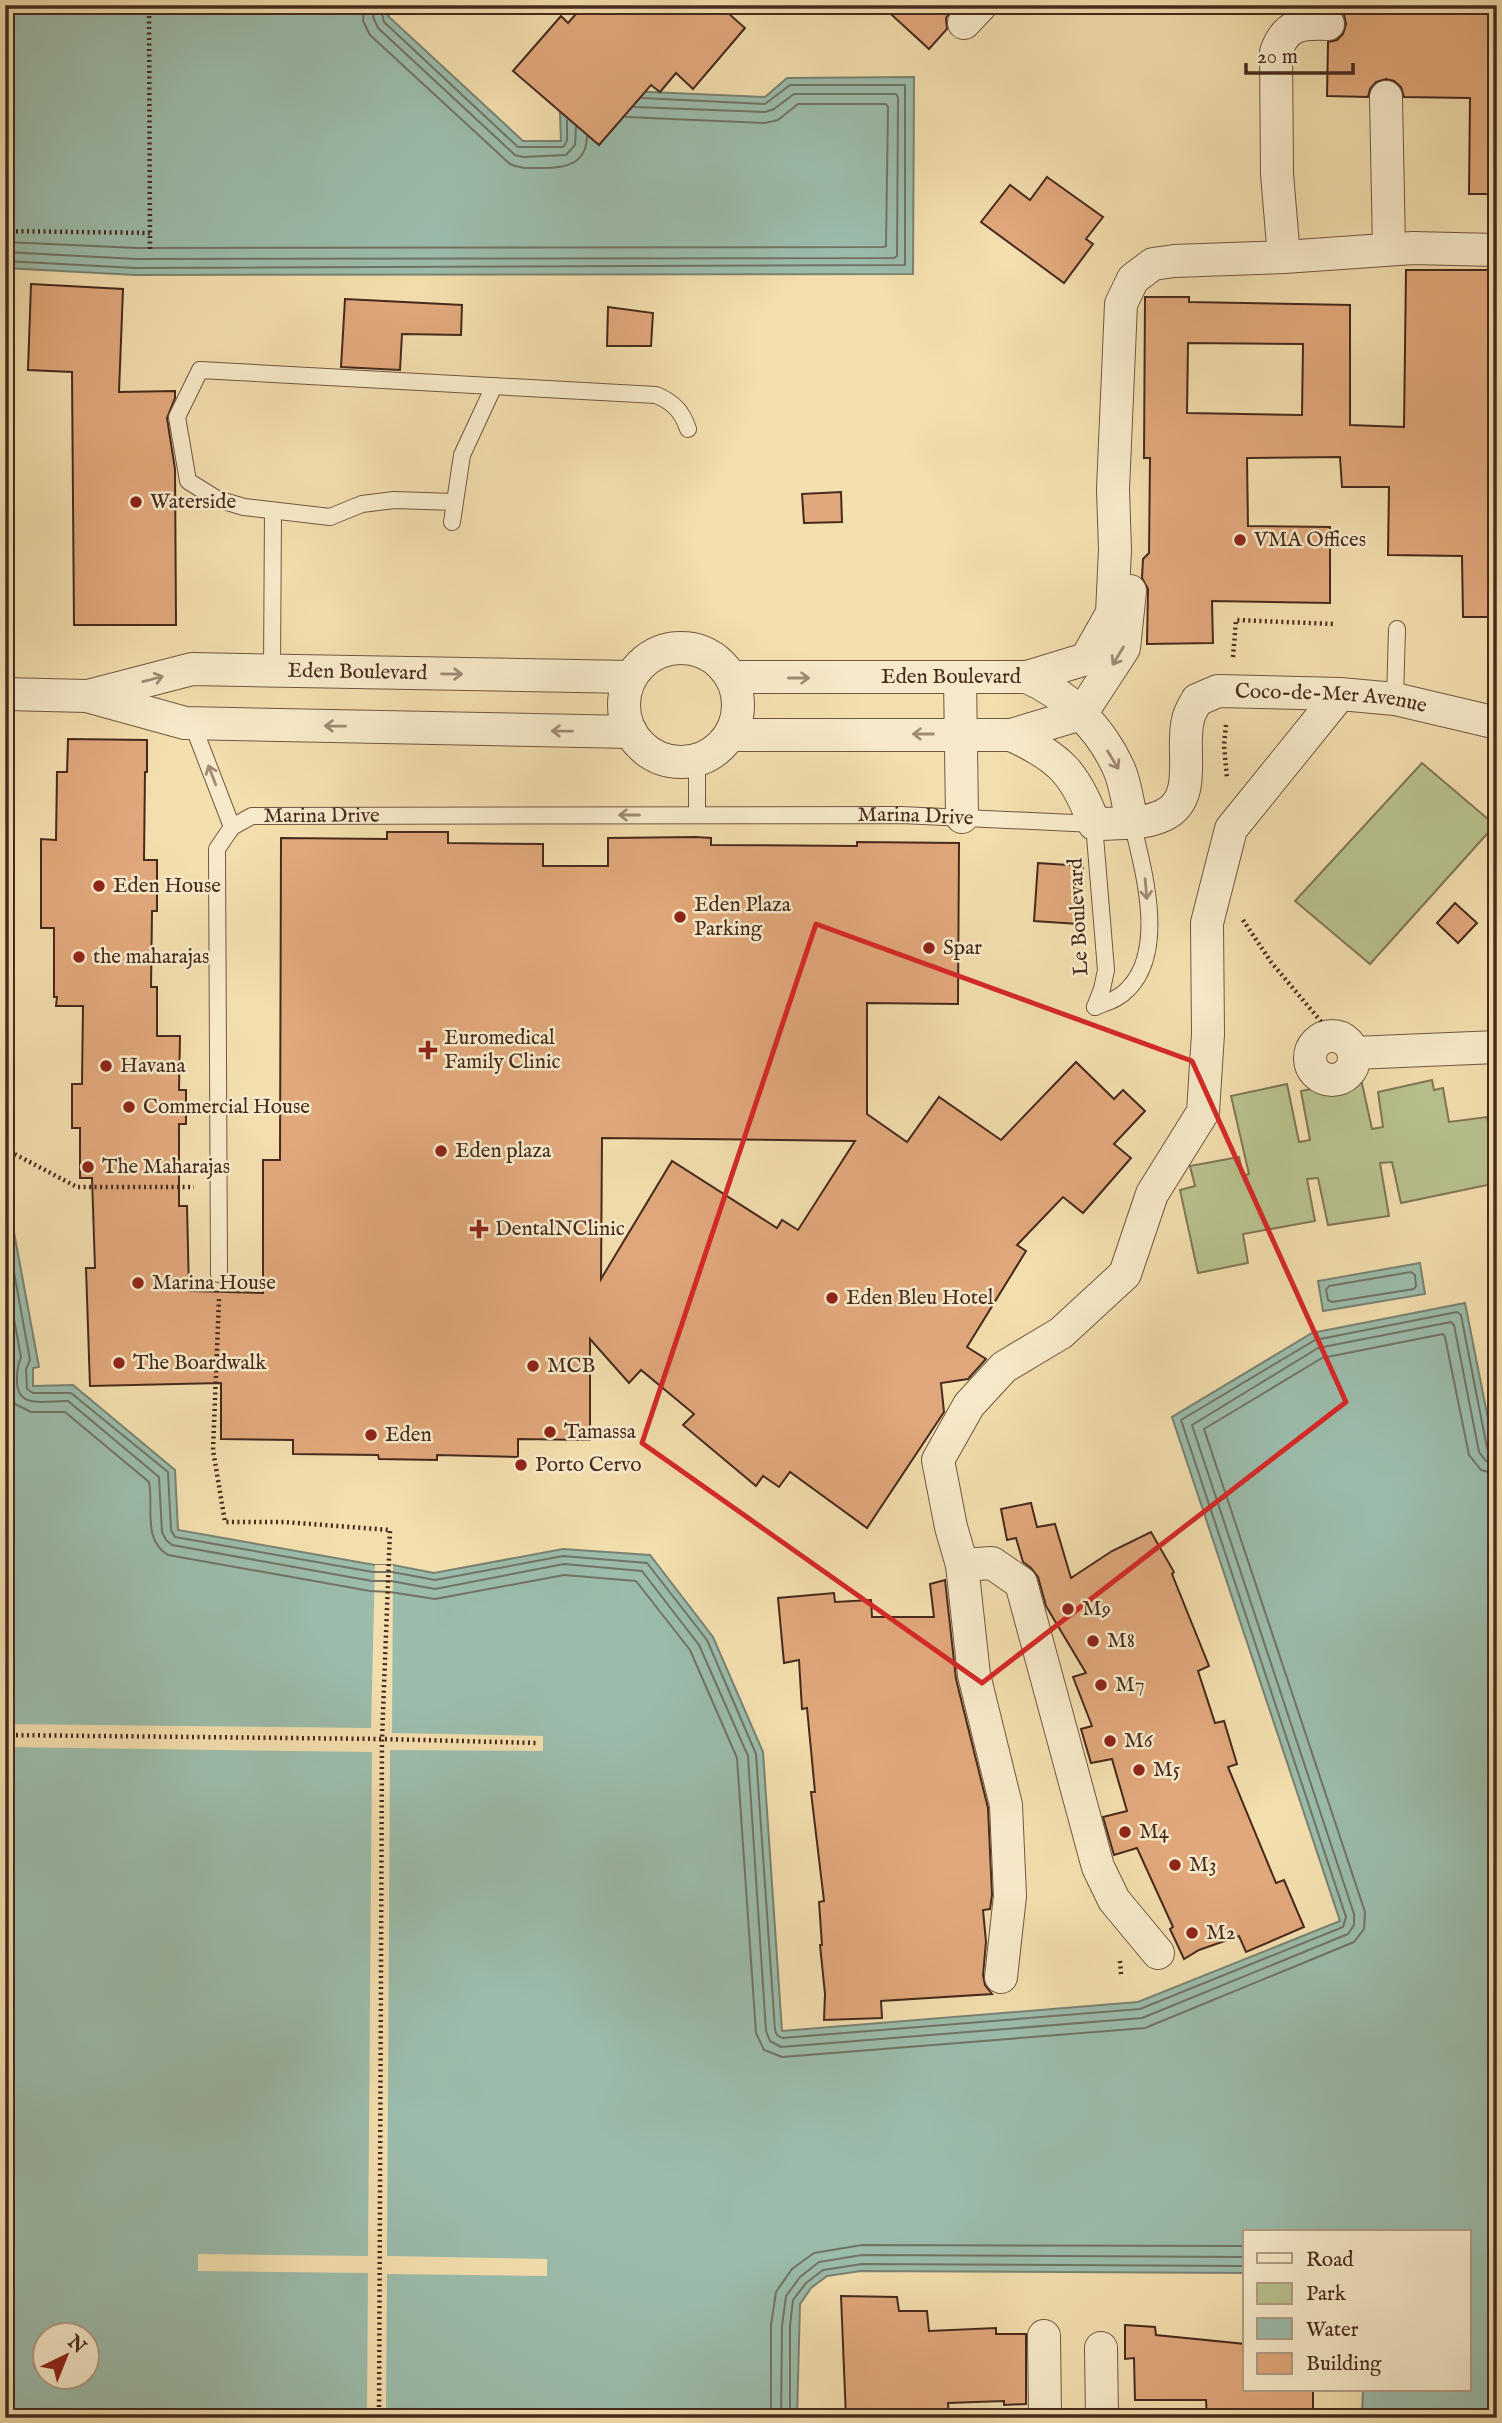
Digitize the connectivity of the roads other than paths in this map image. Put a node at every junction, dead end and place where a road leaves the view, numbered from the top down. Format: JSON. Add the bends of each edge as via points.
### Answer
{"nodes":[{"id":1,"x":1328,"y":24,"type":"dead end"},
{"id":2,"x":1386,"y":97,"type":"dead end"},
{"id":3,"x":1389,"y":249,"type":"junction"},
{"id":4,"x":1497,"y":250,"type":"edge"},
{"id":5,"x":1284,"y":257,"type":"junction"},
{"id":6,"x":494,"y":386,"type":"junction"},
{"id":7,"x":1117,"y":419,"type":"junction"},
{"id":8,"x":688,"y":429,"type":"dead end"},
{"id":9,"x":455,"y":502,"type":"junction"},
{"id":10,"x":273,"y":511,"type":"junction"},
{"id":11,"x":452,"y":522,"type":"dead end"},
{"id":12,"x":1397,"y":629,"type":"dead end"},
{"id":13,"x":272,"y":670,"type":"junction"},
{"id":14,"x":631,"y":677,"type":"junction"},
{"id":15,"x":731,"y":677,"type":"junction"},
{"id":16,"x":1027,"y":677,"type":"junction"},
{"id":17,"x":960,"y":678,"type":"junction"},
{"id":18,"x":5,"y":694,"type":"edge"},
{"id":19,"x":1340,"y":694,"type":"junction"},
{"id":20,"x":87,"y":696,"type":"junction"},
{"id":21,"x":1395,"y":699,"type":"junction"},
{"id":22,"x":1081,"y":714,"type":"junction"},
{"id":23,"x":192,"y":723,"type":"junction"},
{"id":24,"x":1497,"y":723,"type":"edge"},
{"id":25,"x":631,"y":732,"type":"junction"},
{"id":26,"x":961,"y":734,"type":"junction"},
{"id":27,"x":730,"y":735,"type":"junction"},
{"id":28,"x":1011,"y":735,"type":"junction"},
{"id":29,"x":697,"y":760,"type":"junction"},
{"id":30,"x":697,"y":815,"type":"junction"},
{"id":31,"x":962,"y":817,"type":"junction"},
{"id":32,"x":1132,"y":822,"type":"junction"},
{"id":33,"x":1094,"y":824,"type":"junction"},
{"id":34,"x":232,"y":827,"type":"junction"},
{"id":35,"x":1497,"y":1047,"type":"edge"},
{"id":36,"x":1354,"y":1053,"type":"dead end"},
{"id":37,"x":219,"y":1274,"type":"road end"},
{"id":38,"x":962,"y":1565,"type":"junction"},
{"id":39,"x":1158,"y":1953,"type":"dead end"},
{"id":40,"x":1001,"y":1977,"type":"dead end"},
{"id":41,"x":1044,"y":2336,"type":"dead end"},
{"id":42,"x":1101,"y":2348,"type":"dead end"},
{"id":43,"x":1045,"y":2418,"type":"edge"},
{"id":44,"x":1102,"y":2418,"type":"edge"}],
"edges":[{"from":1,"to":5,"type":"street","via":[[1296,26],[1276,52],[1277,174]]},
{"from":2,"to":3,"type":"street"},
{"from":3,"to":4,"type":"street"},
{"from":3,"to":5,"type":"street"},
{"from":5,"to":7,"type":"street","via":[[1164,262],[1153,264],[1133,279],[1121,304]]},
{"from":6,"to":8,"type":"lane","via":[[656,395],[680,411]]},
{"from":6,"to":9,"type":"lane","via":[[461,454]]},
{"from":6,"to":10,"type":"lane","via":[[200,370],[177,417],[188,481],[218,499]]},
{"from":7,"to":16,"type":"street","via":[[1112,613],[1086,659]]},
{"from":7,"to":22,"type":"street","one_way":true,"via":[[1132,561],[1124,648]]},
{"from":9,"to":10,"type":"lane","via":[[394,500],[362,504],[330,517]]},
{"from":9,"to":11,"type":"lane"},
{"from":10,"to":13,"type":"lane"},
{"from":12,"to":21,"type":"lane"},
{"from":13,"to":14,"type":"street","name":"Eden Boulevard","one_way":true},
{"from":20,"to":13,"type":"street","name":"Eden Boulevard","one_way":true,"via":[[192,669]]},
{"from":14,"to":15,"type":"street","via":[[643,662],[683,648],[719,662]]},
{"from":14,"to":25,"type":"street","via":[[624,714]]},
{"from":15,"to":17,"type":"street","name":"Eden Boulevard","one_way":true},
{"from":15,"to":27,"type":"street","via":[[737,716]]},
{"from":16,"to":17,"type":"street","name":"Eden Boulevard"},
{"from":16,"to":22,"type":"street","name":"Eden Boulevard","via":[[1047,686]]},
{"from":17,"to":26,"type":"street"},
{"from":18,"to":20,"type":"street","name":"Eden Boulevard"},
{"from":19,"to":21,"type":"street","name":"Coco-de-Mer Avenue"},
{"from":19,"to":32,"type":"street","name":"Coco-de-Mer Avenue","via":[[1218,691],[1197,700],[1188,720],[1181,798],[1162,817]]},
{"from":19,"to":38,"type":"street","via":[[1231,829],[1207,923],[1203,1112],[1152,1194],[1125,1274],[1061,1334],[1004,1367],[969,1405],[938,1460]]},
{"from":20,"to":23,"type":"street","name":"Eden Boulevard"},
{"from":21,"to":24,"type":"street","name":"Coco-de-Mer Avenue"},
{"from":22,"to":28,"type":"street"},
{"from":22,"to":32,"type":"street","name":"Eden Boulevard","one_way":true,"via":[[1119,769]]},
{"from":25,"to":23,"type":"street","name":"Eden Boulevard","one_way":true},
{"from":34,"to":23,"type":"lane","one_way":true},
{"from":25,"to":29,"type":"street","via":[[647,752],[671,762]]},
{"from":26,"to":27,"type":"street","one_way":true},
{"from":26,"to":28,"type":"street"},
{"from":26,"to":31,"type":"street"},
{"from":27,"to":29,"type":"street","via":[[716,751]]},
{"from":28,"to":33,"type":"street","via":[[1040,748],[1065,768],[1083,794]]},
{"from":29,"to":30,"type":"lane"},
{"from":30,"to":31,"type":"lane","name":"Marina Drive"},
{"from":30,"to":34,"type":"lane","name":"Marina Drive","one_way":true,"via":[[252,816]]},
{"from":31,"to":33,"type":"lane","name":"Marina Drive"},
{"from":32,"to":33,"type":"street","name":"Marina Drive"},
{"from":32,"to":33,"type":"lane","name":"Le Boulevard","one_way":true,"via":[[1146,883],[1149,949],[1128,990],[1095,1007],[1106,970]]},
{"from":34,"to":37,"type":"lane","via":[[217,849]]},
{"from":35,"to":36,"type":"street"},
{"from":38,"to":39,"type":"street","via":[[992,1563],[1021,1583],[1098,1867],[1114,1900]]},
{"from":38,"to":40,"type":"street","via":[[974,1675],[1006,1805],[1010,1896]]},
{"from":41,"to":43,"type":"street"},
{"from":42,"to":44,"type":"street"}]}
